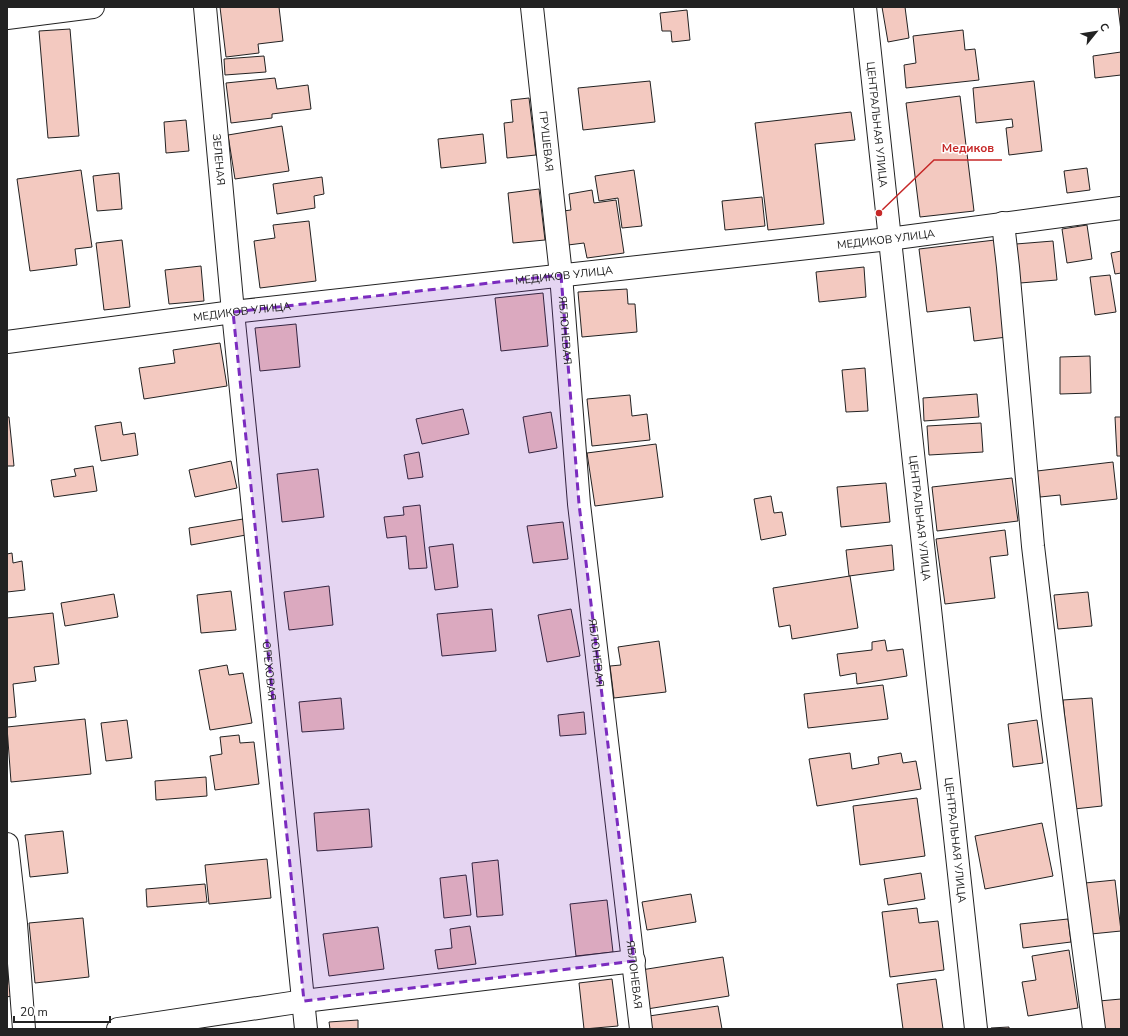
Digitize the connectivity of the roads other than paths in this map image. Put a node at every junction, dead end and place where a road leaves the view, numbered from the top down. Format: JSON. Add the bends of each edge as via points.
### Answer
{"nodes":[{"id":1,"x":93,"y":7,"type":"edge"},
{"id":2,"x":205,"y":7,"type":"edge"},
{"id":3,"x":532,"y":7,"type":"edge"},
{"id":4,"x":866,"y":7,"type":"edge"},
{"id":5,"x":7,"y":18,"type":"edge"},
{"id":6,"x":1121,"y":208,"type":"edge"},
{"id":7,"x":1003,"y":223,"type":"junction"},
{"id":8,"x":889,"y":239,"type":"junction"},
{"id":9,"x":561,"y":275,"type":"junction"},
{"id":10,"x":233,"y":312,"type":"junction"},
{"id":11,"x":7,"y":342,"type":"edge"},
{"id":12,"x":7,"y":844,"type":"edge"},
{"id":13,"x":634,"y":961,"type":"junction"},
{"id":14,"x":304,"y":1001,"type":"junction"},
{"id":15,"x":24,"y":1029,"type":"edge"},
{"id":16,"x":118,"y":1029,"type":"edge"},
{"id":17,"x":306,"y":1029,"type":"edge"},
{"id":18,"x":641,"y":1029,"type":"edge"},
{"id":19,"x":976,"y":1029,"type":"edge"},
{"id":20,"x":1094,"y":1029,"type":"edge"}],
"edges":[{"from":1,"to":5,"type":"street"},
{"from":2,"to":10,"type":"street","name":"ЗЕЛЕНАЯ"},
{"from":3,"to":9,"type":"street","name":"ГРУШЕВАЯ"},
{"from":4,"to":8,"type":"street","name":"ЦЕНТРАЛЬНАЯ УЛИЦА"},
{"from":6,"to":7,"type":"street","name":"МЕДИКОВ УЛИЦА"},
{"from":7,"to":8,"type":"street","name":"МЕДИКОВ УЛИЦА"},
{"from":7,"to":20,"type":"street","via":[[1036,569]]},
{"from":8,"to":9,"type":"street","name":"МЕДИКОВ УЛИЦА"},
{"from":8,"to":19,"type":"street","name":"ЦЕНТРАЛЬНАЯ УЛИЦА"},
{"from":9,"to":10,"type":"street","name":"МЕДИКОВ УЛИЦА"},
{"from":9,"to":13,"type":"street","name":"ЯБЛОНЕВАЯ","via":[[579,504]]},
{"from":10,"to":11,"type":"street","name":"МЕДИКОВ УЛИЦА"},
{"from":10,"to":14,"type":"street","name":"ОРЕХОВАЯ"},
{"from":12,"to":15,"type":"street"},
{"from":13,"to":14,"type":"street"},
{"from":13,"to":18,"type":"street","name":"ЯБЛОНЕВАЯ"},
{"from":14,"to":16,"type":"street"},
{"from":14,"to":17,"type":"street","name":"ОРЕХОВАЯ"}]}
